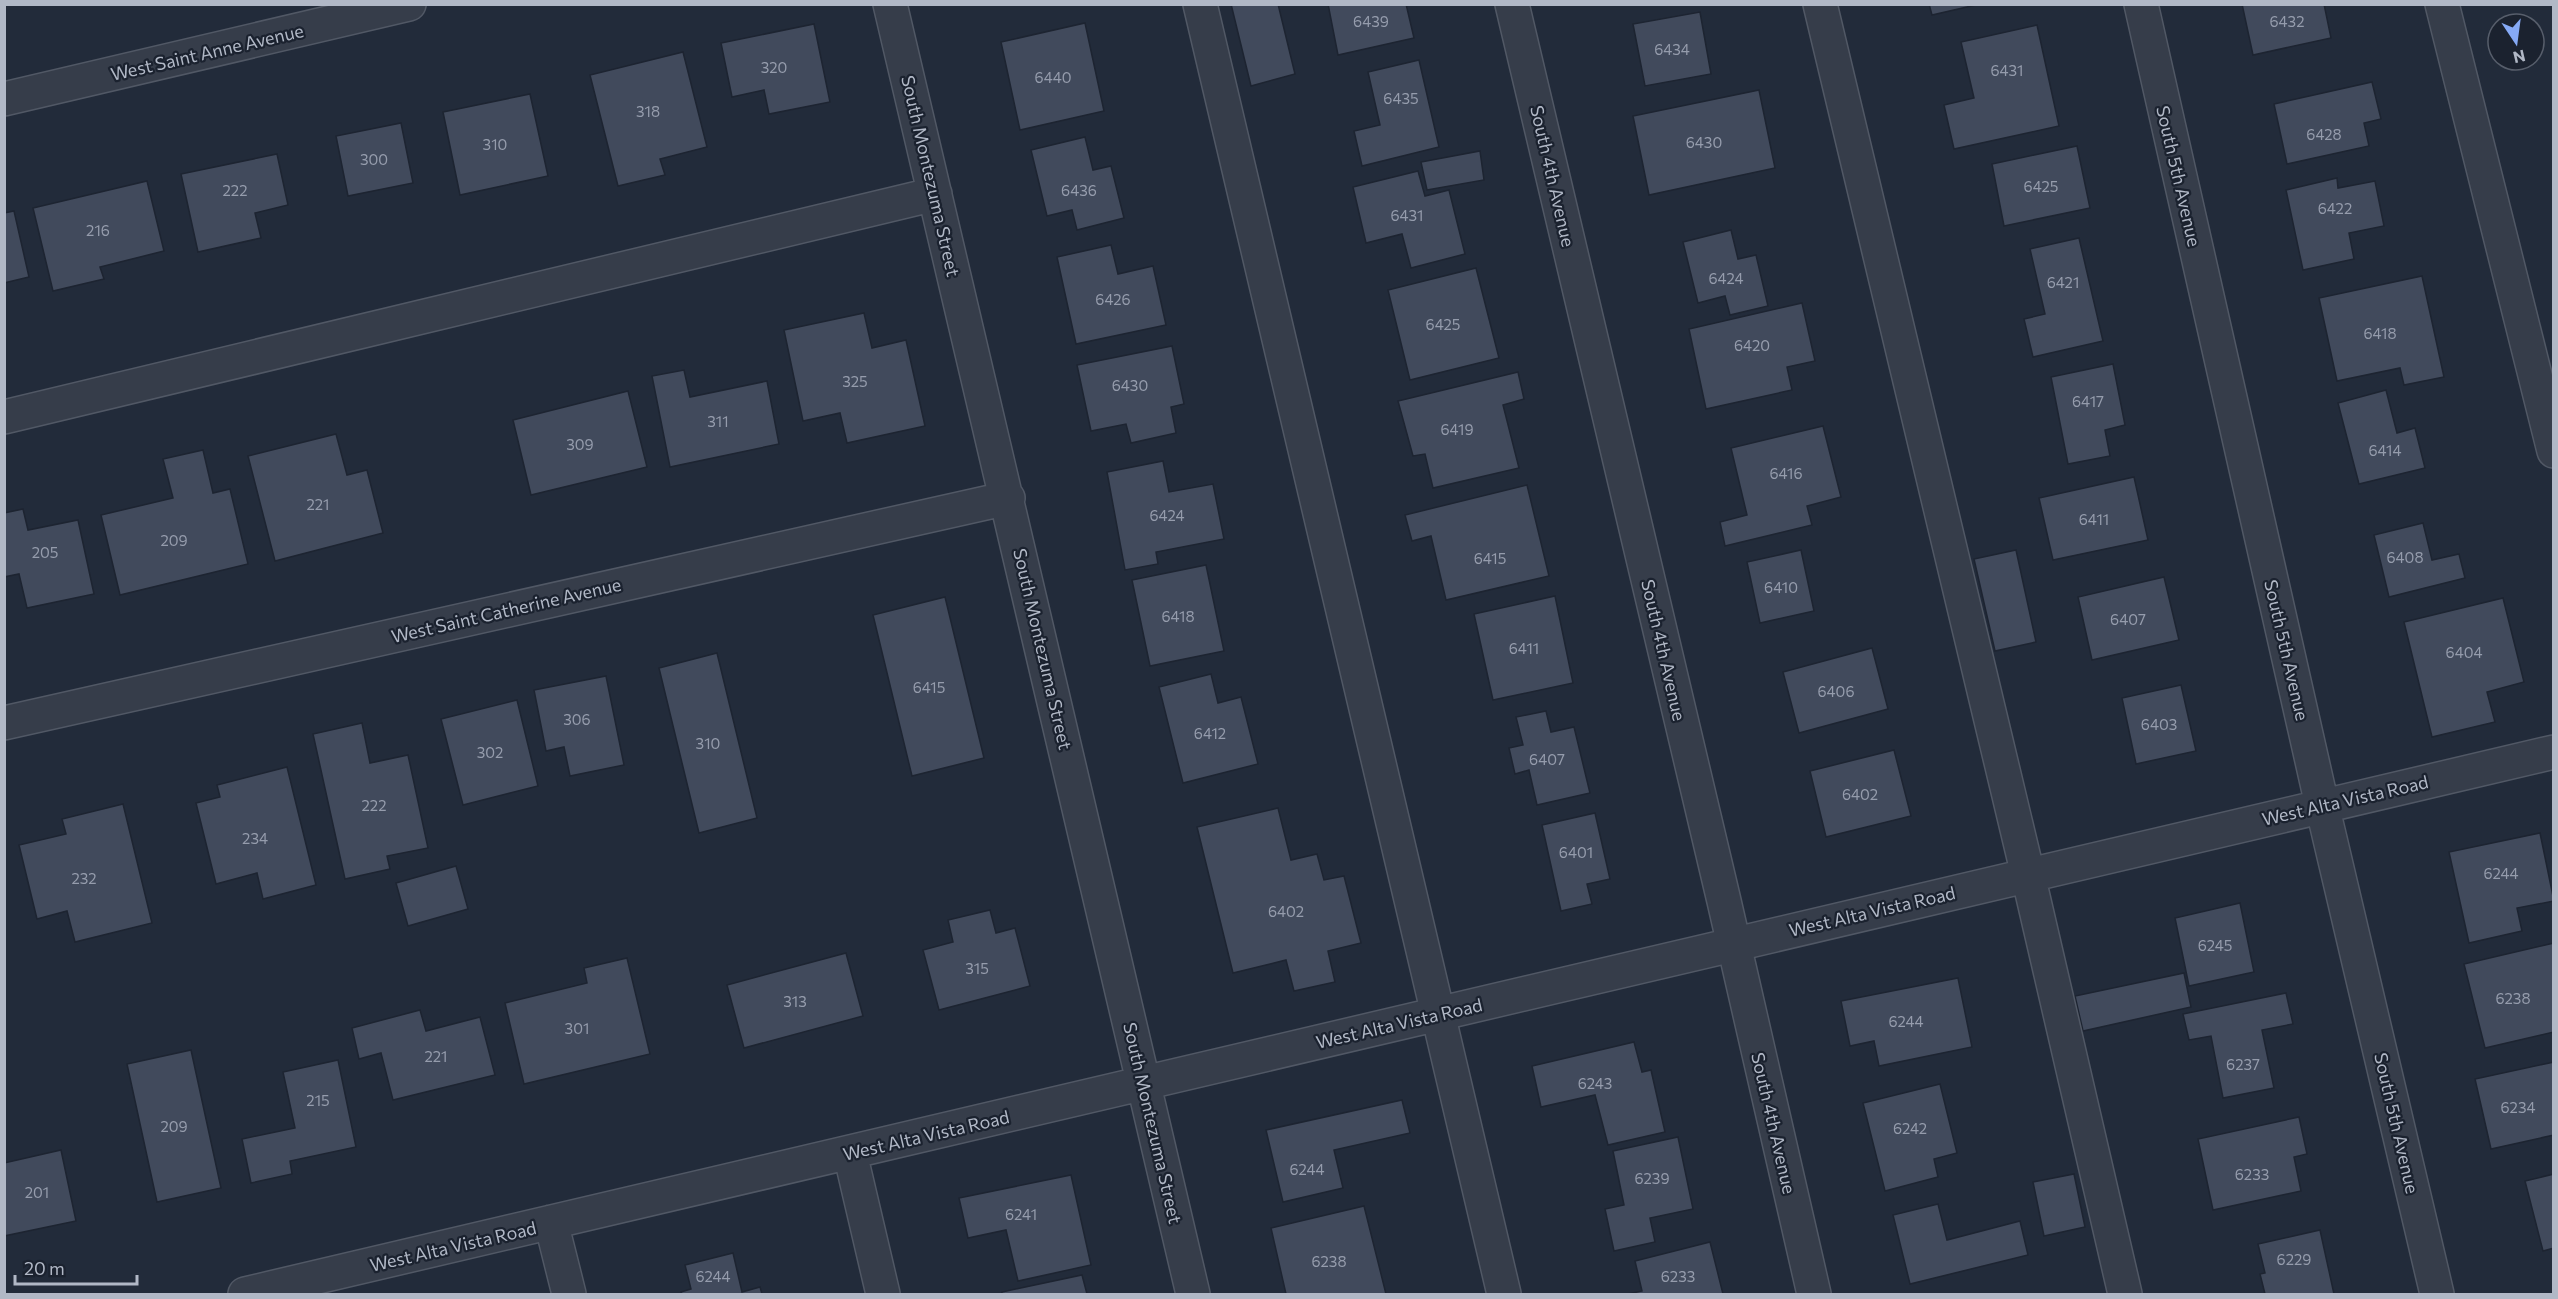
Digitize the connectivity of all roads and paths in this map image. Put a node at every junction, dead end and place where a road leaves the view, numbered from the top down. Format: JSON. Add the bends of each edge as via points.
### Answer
{"nodes":[{"id":1,"x":409,"y":4,"type":"edge"},
{"id":2,"x":890,"y":4,"type":"edge"},
{"id":3,"x":1200,"y":4,"type":"edge"},
{"id":4,"x":1512,"y":4,"type":"edge"},
{"id":5,"x":1820,"y":4,"type":"edge"},
{"id":6,"x":2140,"y":4,"type":"edge"},
{"id":7,"x":2442,"y":4,"type":"edge"},
{"id":8,"x":4,"y":99,"type":"edge"},
{"id":9,"x":935,"y":194,"type":"junction"},
{"id":10,"x":4,"y":417,"type":"edge"},
{"id":11,"x":2553,"y":451,"type":"edge"},
{"id":12,"x":1008,"y":498,"type":"junction"},
{"id":13,"x":4,"y":723,"type":"edge"},
{"id":14,"x":2553,"y":752,"type":"edge"},
{"id":15,"x":2322,"y":805,"type":"junction"},
{"id":16,"x":2028,"y":874,"type":"junction"},
{"id":17,"x":1732,"y":944,"type":"junction"},
{"id":18,"x":1438,"y":1014,"type":"junction"},
{"id":19,"x":1144,"y":1083,"type":"junction"},
{"id":20,"x":850,"y":1153,"type":"junction"},
{"id":21,"x":551,"y":1222,"type":"junction"},
{"id":22,"x":254,"y":1293,"type":"edge"},
{"id":23,"x":569,"y":1294,"type":"edge"},
{"id":24,"x":883,"y":1294,"type":"edge"},
{"id":25,"x":1193,"y":1294,"type":"edge"},
{"id":26,"x":1504,"y":1294,"type":"edge"},
{"id":27,"x":1815,"y":1294,"type":"edge"},
{"id":28,"x":2125,"y":1294,"type":"edge"},
{"id":29,"x":2437,"y":1294,"type":"edge"}],
"edges":[{"from":1,"to":8,"type":"street","name":"West Saint Anne Avenue"},
{"from":2,"to":9,"type":"street","name":"South Montezuma Street"},
{"from":3,"to":18,"type":"street"},
{"from":4,"to":17,"type":"street","name":"South 4th Avenue"},
{"from":5,"to":16,"type":"street"},
{"from":6,"to":15,"type":"street","name":"South 5th Avenue"},
{"from":7,"to":11,"type":"street"},
{"from":9,"to":10,"type":"street"},
{"from":9,"to":12,"type":"street","name":"South Montezuma Street"},
{"from":12,"to":13,"type":"street","name":"West Saint Catherine Avenue"},
{"from":12,"to":19,"type":"street","name":"South Montezuma Street"},
{"from":14,"to":15,"type":"street","name":"West Alta Vista Road"},
{"from":15,"to":16,"type":"street","name":"West Alta Vista Road"},
{"from":15,"to":29,"type":"street","name":"South 5th Avenue"},
{"from":16,"to":17,"type":"street","name":"West Alta Vista Road"},
{"from":16,"to":28,"type":"street"},
{"from":17,"to":18,"type":"street","name":"West Alta Vista Road"},
{"from":17,"to":27,"type":"street","name":"South 4th Avenue"},
{"from":18,"to":19,"type":"street","name":"West Alta Vista Road"},
{"from":18,"to":26,"type":"street"},
{"from":19,"to":20,"type":"street","name":"West Alta Vista Road"},
{"from":19,"to":25,"type":"street","name":"South Montezuma Street"},
{"from":20,"to":21,"type":"street","name":"West Alta Vista Road"},
{"from":20,"to":24,"type":"street"},
{"from":21,"to":22,"type":"street","name":"West Alta Vista Road"},
{"from":21,"to":23,"type":"street"}]}
